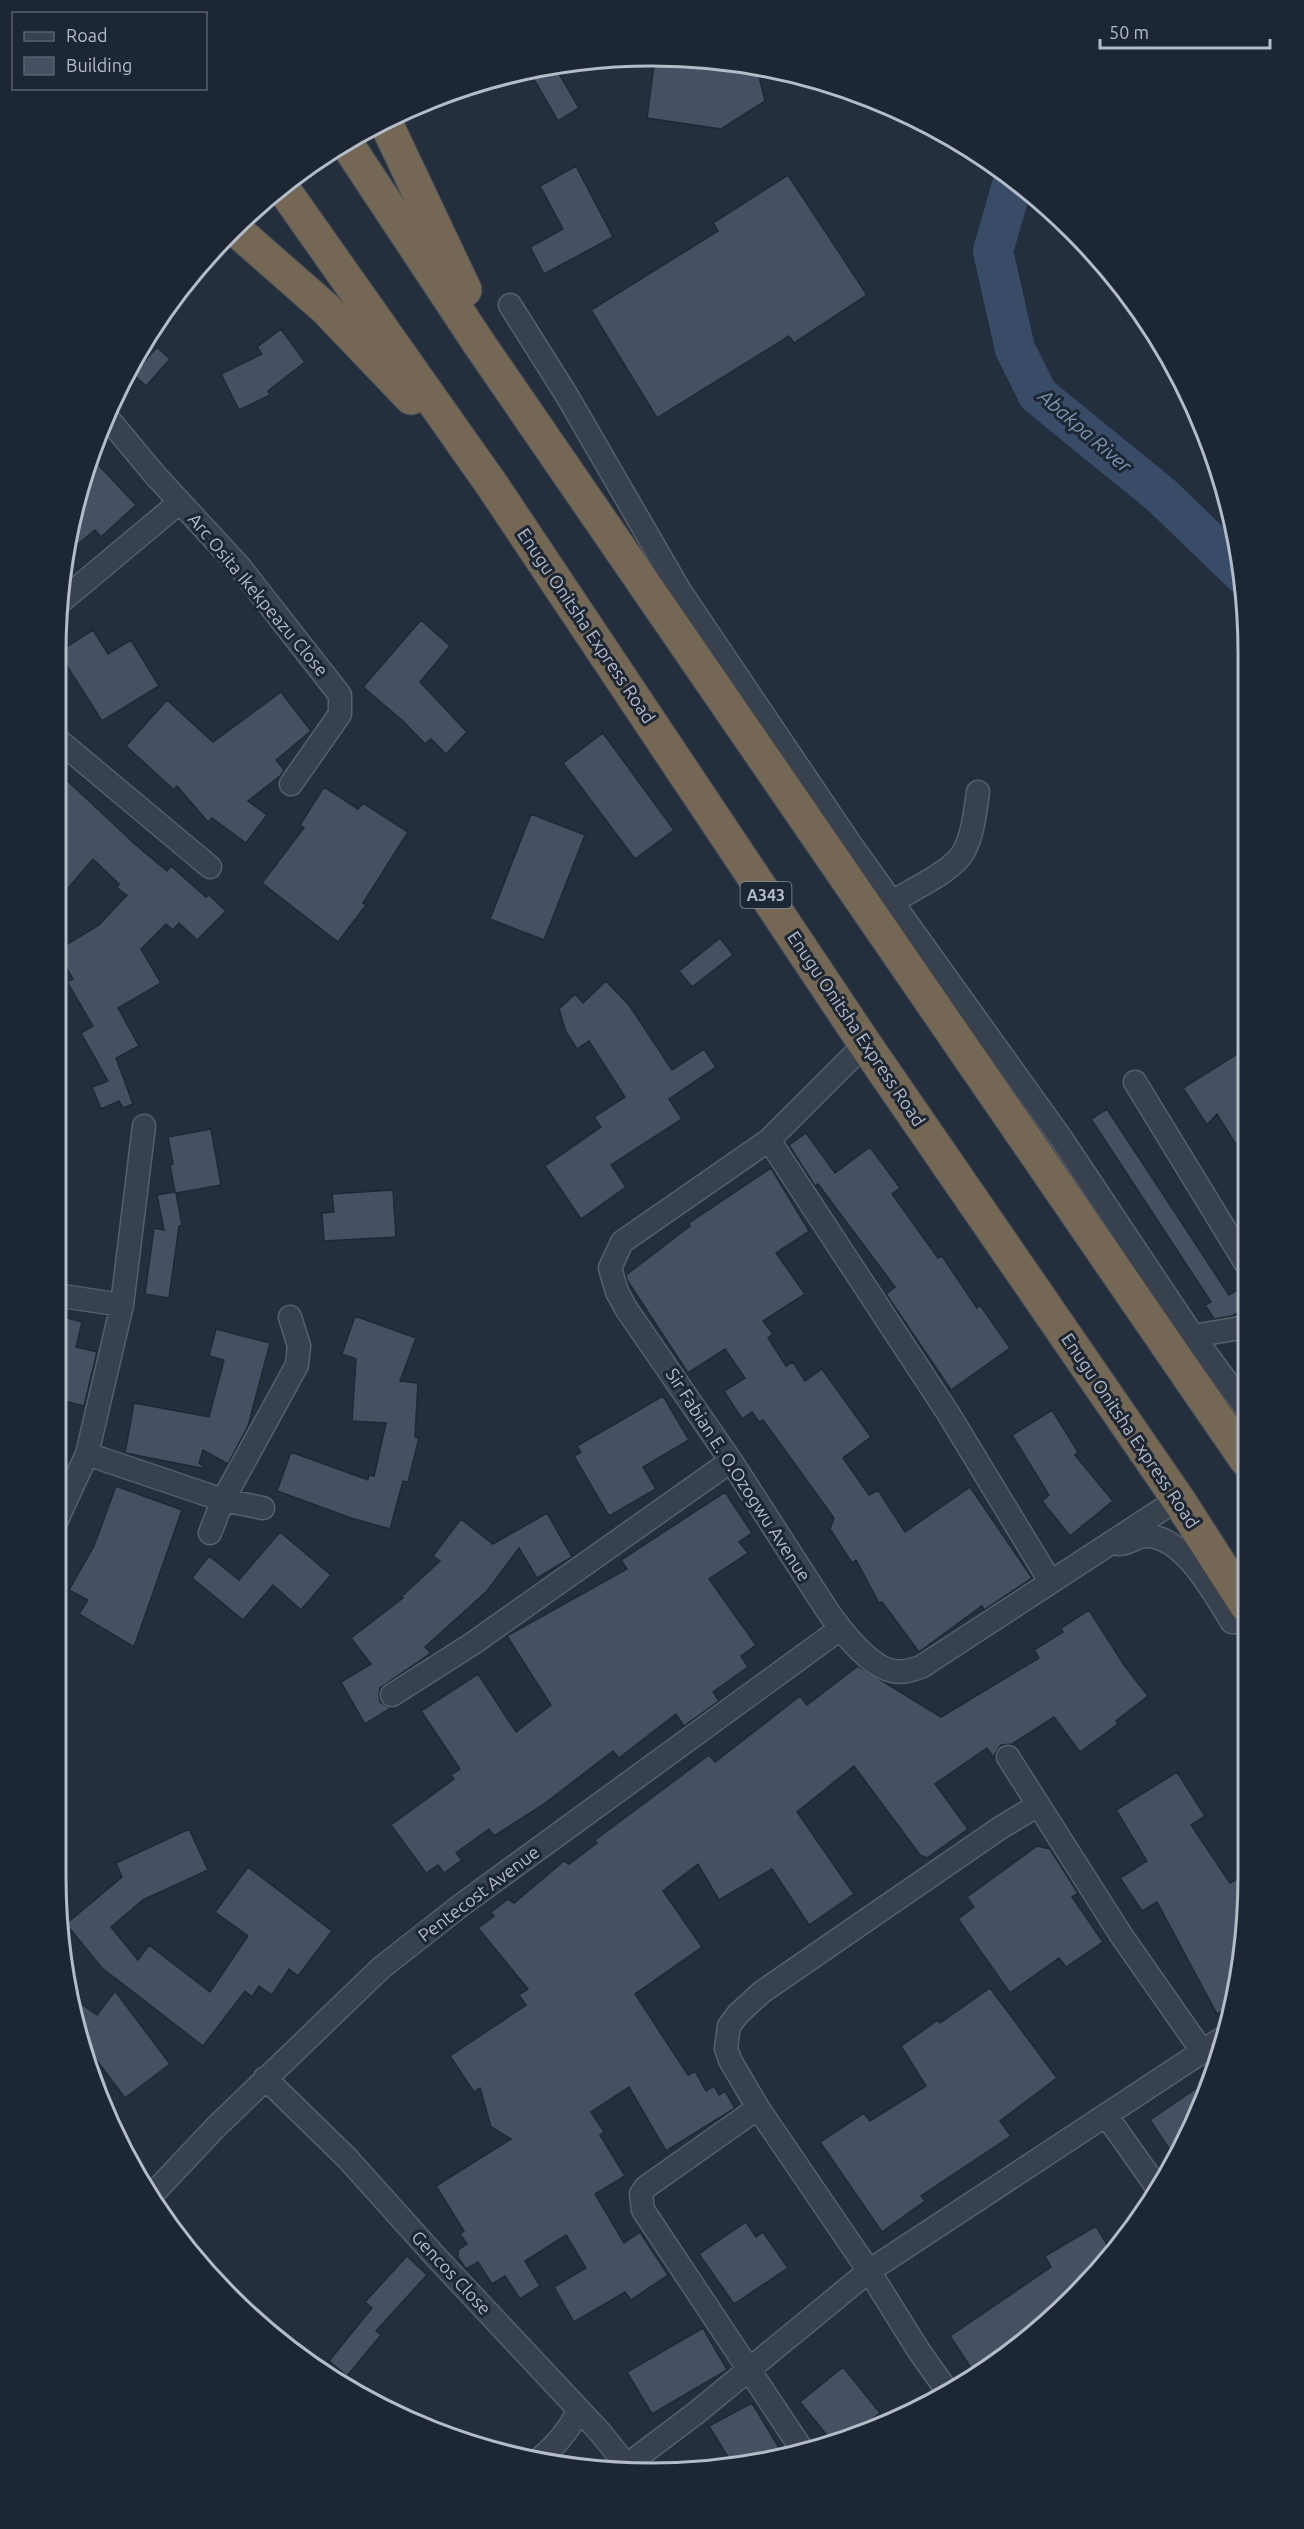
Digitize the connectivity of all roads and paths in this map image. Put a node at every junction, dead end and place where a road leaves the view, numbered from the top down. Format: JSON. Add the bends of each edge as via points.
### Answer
{"nodes":[{"id":1,"x":389,"y":128,"type":"edge"},
{"id":2,"x":351,"y":150,"type":"edge"},
{"id":3,"x":287,"y":193,"type":"edge"},
{"id":4,"x":241,"y":235,"type":"edge"},
{"id":5,"x":510,"y":305,"type":"dead end"},
{"id":6,"x":480,"y":345,"type":"junction"},
{"id":7,"x":113,"y":424,"type":"edge"},
{"id":8,"x":492,"y":485,"type":"junction"},
{"id":9,"x":180,"y":502,"type":"junction"},
{"id":10,"x":69,"y":595,"type":"edge"},
{"id":11,"x":66,"y":747,"type":"edge"},
{"id":12,"x":291,"y":784,"type":"dead end"},
{"id":13,"x":978,"y":792,"type":"dead end"},
{"id":14,"x":210,"y":867,"type":"dead end"},
{"id":15,"x":892,"y":902,"type":"junction"},
{"id":16,"x":865,"y":1044,"type":"junction"},
{"id":17,"x":1135,"y":1082,"type":"dead end"},
{"id":18,"x":144,"y":1126,"type":"dead end"},
{"id":19,"x":769,"y":1140,"type":"junction"},
{"id":20,"x":1238,"y":1251,"type":"edge"},
{"id":21,"x":66,"y":1297,"type":"edge"},
{"id":22,"x":122,"y":1305,"type":"junction"},
{"id":23,"x":290,"y":1317,"type":"dead end"},
{"id":24,"x":1238,"y":1328,"type":"edge"},
{"id":25,"x":1193,"y":1336,"type":"junction"},
{"id":26,"x":1238,"y":1397,"type":"edge"},
{"id":27,"x":1238,"y":1448,"type":"edge"},
{"id":28,"x":87,"y":1454,"type":"junction"},
{"id":29,"x":731,"y":1461,"type":"junction"},
{"id":30,"x":1178,"y":1499,"type":"junction"},
{"id":31,"x":66,"y":1500,"type":"edge"},
{"id":32,"x":223,"y":1500,"type":"junction"},
{"id":33,"x":263,"y":1508,"type":"dead end"},
{"id":34,"x":210,"y":1533,"type":"dead end"},
{"id":35,"x":1106,"y":1545,"type":"junction"},
{"id":36,"x":1050,"y":1581,"type":"junction"},
{"id":37,"x":1238,"y":1593,"type":"edge"},
{"id":38,"x":1238,"y":1622,"type":"edge"},
{"id":39,"x":840,"y":1629,"type":"junction"},
{"id":40,"x":392,"y":1695,"type":"dead end"},
{"id":41,"x":1008,"y":1757,"type":"dead end"},
{"id":42,"x":1038,"y":1805,"type":"junction"},
{"id":43,"x":1213,"y":2044,"type":"edge"},
{"id":44,"x":1202,"y":2051,"type":"junction"},
{"id":45,"x":265,"y":2078,"type":"junction"},
{"id":46,"x":758,"y":2108,"type":"junction"},
{"id":47,"x":1106,"y":2115,"type":"junction"},
{"id":48,"x":1152,"y":2181,"type":"edge"},
{"id":49,"x":157,"y":2190,"type":"edge"},
{"id":50,"x":869,"y":2271,"type":"junction"},
{"id":51,"x":749,"y":2368,"type":"junction"},
{"id":52,"x":943,"y":2385,"type":"edge"},
{"id":53,"x":579,"y":2410,"type":"junction"},
{"id":54,"x":799,"y":2444,"type":"edge"},
{"id":55,"x":546,"y":2453,"type":"edge"},
{"id":56,"x":623,"y":2462,"type":"edge"},
{"id":57,"x":637,"y":2463,"type":"edge"}],
"edges":[{"from":1,"to":6,"type":"highway","via":[[469,297],[483,331]]},
{"from":2,"to":6,"type":"highway"},
{"from":3,"to":8,"type":"highway","name":"Enugu Onitsha Express Road","number":"A343"},
{"from":4,"to":8,"type":"highway","via":[[325,308]]},
{"from":5,"to":15,"type":"street","via":[[680,591]]},
{"from":6,"to":27,"type":"highway"},
{"from":7,"to":9,"type":"street","name":"Arc Osita Ikekpeazu Close"},
{"from":8,"to":16,"type":"highway","name":"Enugu Onitsha Express Road","number":"A343"},
{"from":9,"to":10,"type":"street"},
{"from":9,"to":12,"type":"street","name":"Arc Osita Ikekpeazu Close","via":[[239,566],[340,695],[340,714]]},
{"from":11,"to":14,"type":"street"},
{"from":13,"to":15,"type":"street","via":[[964,852],[956,862]]},
{"from":15,"to":25,"type":"street","via":[[1061,1138]]},
{"from":16,"to":19,"type":"street","name":"Sir Fabian E. O.Ozogwu Avenue"},
{"from":16,"to":30,"type":"highway","name":"Enugu Onitsha Express Road","number":"A343"},
{"from":17,"to":20,"type":"street"},
{"from":18,"to":22,"type":"street"},
{"from":19,"to":29,"type":"street","name":"Sir Fabian E. O.Ozogwu Avenue","via":[[640,1227],[622,1242],[610,1268],[627,1310]]},
{"from":19,"to":36,"type":"street","via":[[948,1413]]},
{"from":21,"to":22,"type":"street"},
{"from":22,"to":28,"type":"street"},
{"from":23,"to":32,"type":"street","via":[[299,1346],[297,1365]]},
{"from":24,"to":25,"type":"street"},
{"from":25,"to":26,"type":"street"},
{"from":28,"to":31,"type":"street"},
{"from":28,"to":32,"type":"street"},
{"from":29,"to":39,"type":"street","name":"Sir Fabian E. O.Ozogwu Avenue"},
{"from":29,"to":40,"type":"street","via":[[472,1644]]},
{"from":30,"to":35,"type":"street","name":"Sir Fabian E. O.Ozogwu Avenue"},
{"from":30,"to":37,"type":"highway","name":"Enugu Onitsha Express Road","number":"A343"},
{"from":32,"to":33,"type":"street"},
{"from":32,"to":34,"type":"street"},
{"from":35,"to":36,"type":"street","name":"Sir Fabian E. O.Ozogwu Avenue"},
{"from":35,"to":38,"type":"street","via":[[1127,1544],[1144,1536],[1179,1549],[1200,1572],[1232,1622]]},
{"from":36,"to":39,"type":"street","name":"Sir Fabian E. O.Ozogwu Avenue","via":[[921,1667],[908,1671],[891,1671],[873,1662]]},
{"from":39,"to":45,"type":"street","name":"Pentecost Avenue","via":[[460,1906],[381,1968]]},
{"from":41,"to":42,"type":"street"},
{"from":42,"to":44,"type":"street","via":[[1120,1935]]},
{"from":42,"to":46,"type":"street","via":[[762,1992],[738,2014],[729,2026],[726,2048]]},
{"from":43,"to":44,"type":"street"},
{"from":44,"to":47,"type":"street"},
{"from":45,"to":49,"type":"street","name":"Pentecost Avenue"},
{"from":45,"to":53,"type":"street","name":"Gencos Close","via":[[347,2158]]},
{"from":46,"to":50,"type":"street"},
{"from":46,"to":51,"type":"street","via":[[646,2187],[641,2200],[643,2210]]},
{"from":47,"to":48,"type":"street"},
{"from":47,"to":50,"type":"street"},
{"from":50,"to":51,"type":"street"},
{"from":50,"to":52,"type":"street"},
{"from":51,"to":54,"type":"street"},
{"from":51,"to":57,"type":"street"},
{"from":53,"to":55,"type":"street","via":[[570,2428]]},
{"from":53,"to":56,"type":"street","name":"Gencos Close"}]}
